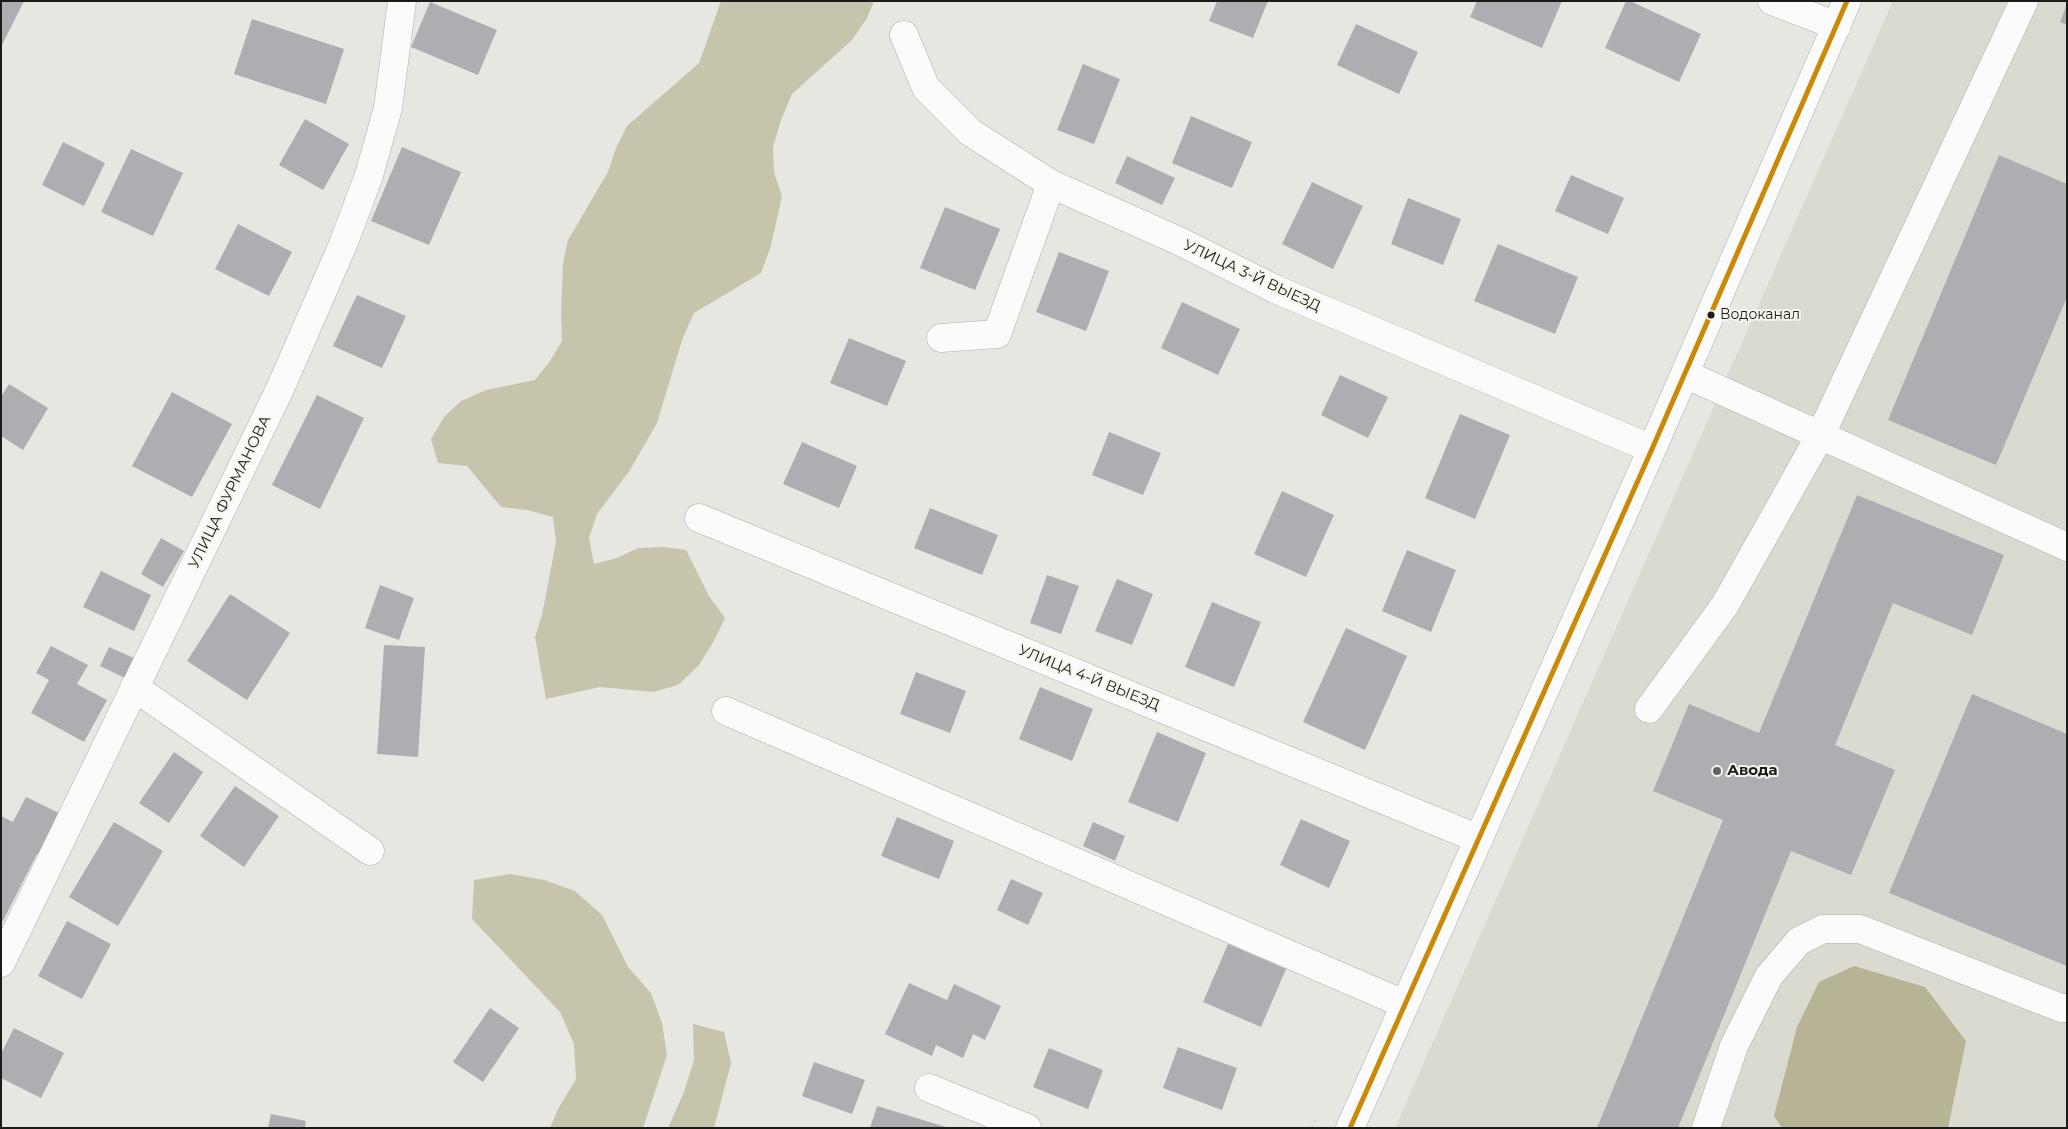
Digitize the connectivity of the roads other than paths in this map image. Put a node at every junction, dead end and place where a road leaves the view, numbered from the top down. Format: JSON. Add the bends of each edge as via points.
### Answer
{"nodes":[{"id":1,"x":402,"y":1,"type":"edge"},
{"id":2,"x":1772,"y":1,"type":"edge"},
{"id":3,"x":1848,"y":1,"type":"edge"},
{"id":4,"x":2024,"y":1,"type":"edge"},
{"id":5,"x":1837,"y":26,"type":"junction"},
{"id":6,"x":904,"y":35,"type":"dead end"},
{"id":7,"x":1050,"y":184,"type":"junction"},
{"id":8,"x":941,"y":338,"type":"dead end"},
{"id":9,"x":1685,"y":374,"type":"junction"},
{"id":10,"x":1821,"y":434,"type":"junction"},
{"id":11,"x":1652,"y":450,"type":"junction"},
{"id":12,"x":699,"y":518,"type":"dead end"},
{"id":13,"x":2067,"y":547,"type":"edge"},
{"id":14,"x":134,"y":687,"type":"junction"},
{"id":15,"x":1649,"y":709,"type":"dead end"},
{"id":16,"x":726,"y":710,"type":"dead end"},
{"id":17,"x":1479,"y":839,"type":"junction"},
{"id":18,"x":370,"y":851,"type":"dead end"},
{"id":19,"x":1,"y":963,"type":"edge"},
{"id":20,"x":1404,"y":1004,"type":"junction"},
{"id":21,"x":2067,"y":1008,"type":"edge"},
{"id":22,"x":929,"y":1088,"type":"dead end"},
{"id":23,"x":1027,"y":1128,"type":"edge"},
{"id":24,"x":1350,"y":1128,"type":"edge"},
{"id":25,"x":1706,"y":1128,"type":"edge"}],
"edges":[{"from":1,"to":14,"type":"street","name":"УЛИЦА ФУРМАНОВА","via":[[388,108],[369,175],[344,242],[280,389]]},
{"from":2,"to":5,"type":"street"},
{"from":3,"to":5,"type":"street"},
{"from":4,"to":10,"type":"street"},
{"from":5,"to":9,"type":"street"},
{"from":6,"to":7,"type":"street","name":"УЛИЦА 3-Й ВЫЕЗД","via":[[926,88],[970,132]]},
{"from":7,"to":8,"type":"street","via":[[997,334]]},
{"from":7,"to":11,"type":"street","name":"УЛИЦА 3-Й ВЫЕЗД","via":[[1179,241],[1275,289]]},
{"from":9,"to":10,"type":"street"},
{"from":9,"to":11,"type":"street"},
{"from":10,"to":13,"type":"street"},
{"from":10,"to":15,"type":"street","via":[[1725,605]]},
{"from":11,"to":17,"type":"street"},
{"from":12,"to":17,"type":"street","name":"УЛИЦА 4-Й ВЫЕЗД"},
{"from":14,"to":18,"type":"street"},
{"from":14,"to":19,"type":"street","name":"УЛИЦА ФУРМАНОВА"},
{"from":16,"to":20,"type":"street"},
{"from":17,"to":20,"type":"street"},
{"from":20,"to":24,"type":"street"},
{"from":21,"to":25,"type":"street","via":[[1860,929],[1823,929],[1799,941],[1769,976],[1734,1046]]},
{"from":22,"to":23,"type":"street"}]}
